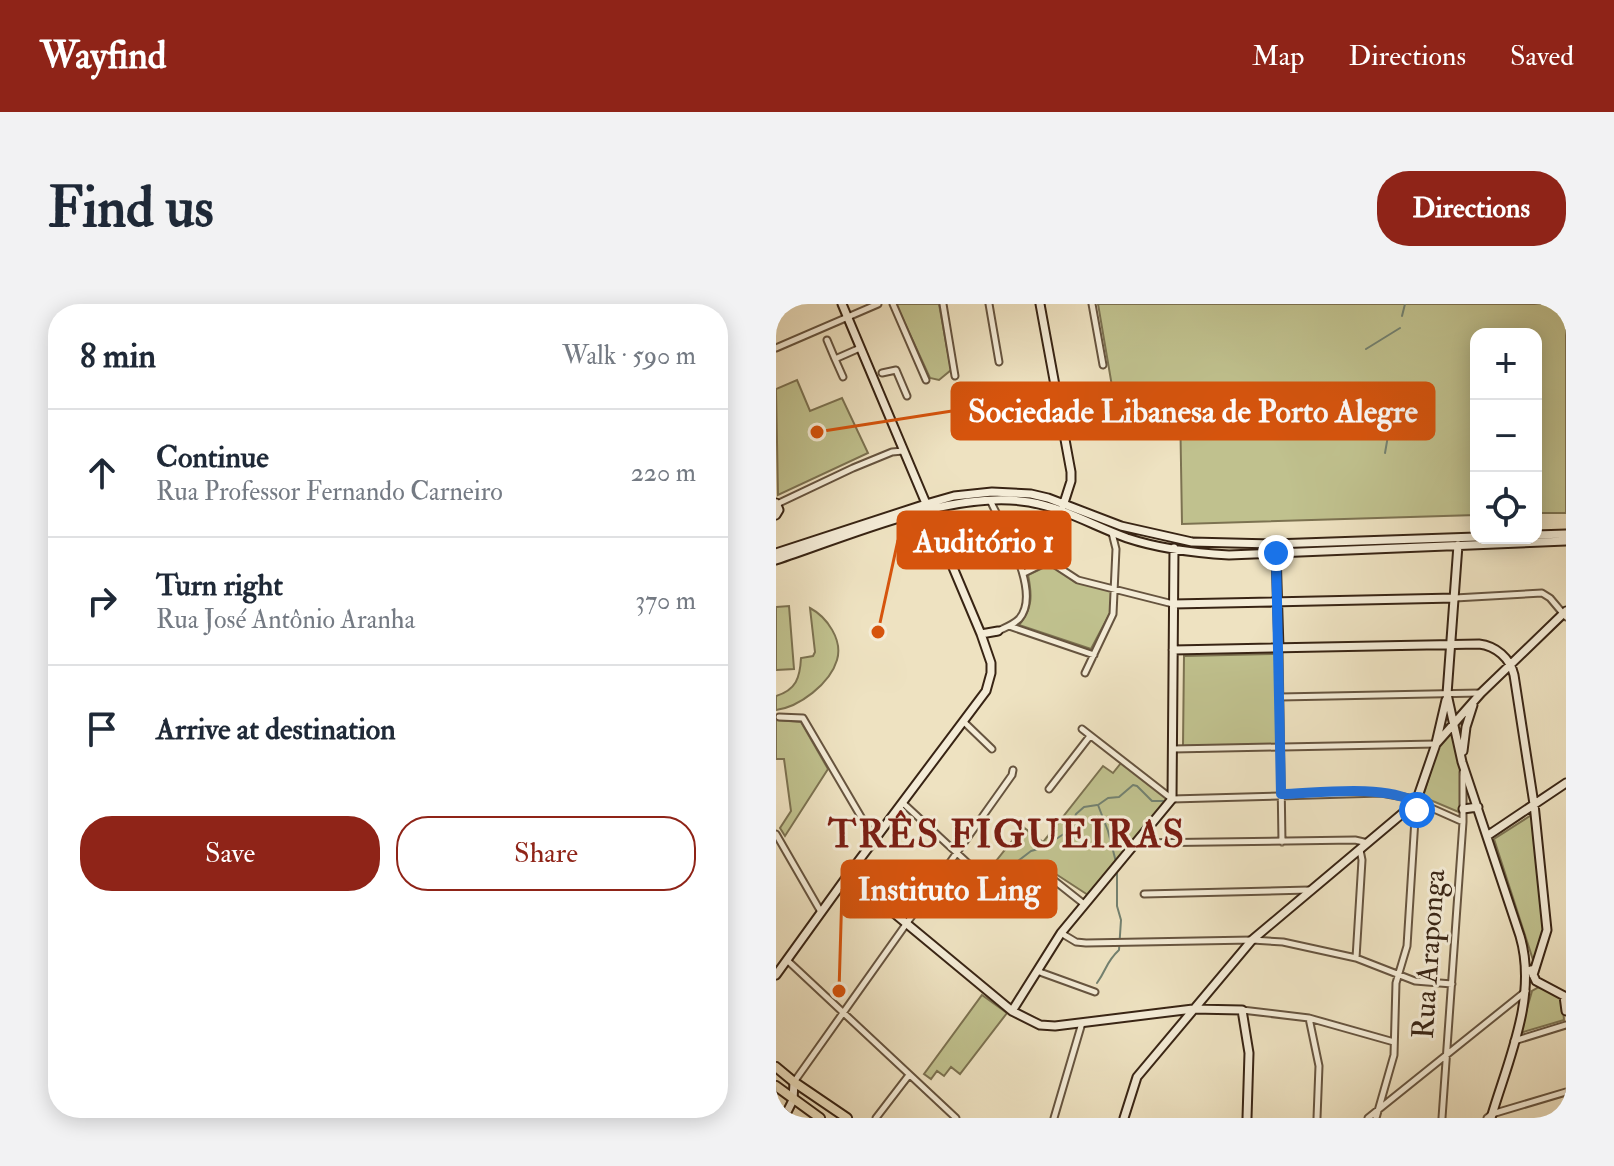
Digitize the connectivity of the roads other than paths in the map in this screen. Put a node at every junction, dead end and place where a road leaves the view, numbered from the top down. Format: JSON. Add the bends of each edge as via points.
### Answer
{"nodes":[{"id":1,"x":842,"y":304,"type":"edge"},
{"id":2,"x":878,"y":304,"type":"edge"},
{"id":3,"x":893,"y":304,"type":"edge"},
{"id":4,"x":943,"y":304,"type":"edge"},
{"id":5,"x":989,"y":304,"type":"edge"},
{"id":6,"x":1040,"y":304,"type":"edge"},
{"id":7,"x":1092,"y":304,"type":"edge"},
{"id":8,"x":867,"y":306,"type":"edge"},
{"id":9,"x":847,"y":317,"type":"junction"},
{"id":10,"x":827,"y":340,"type":"dead end"},
{"id":11,"x":776,"y":348,"type":"edge"},
{"id":12,"x":860,"y":348,"type":"junction"},
{"id":13,"x":835,"y":359,"type":"junction"},
{"id":14,"x":999,"y":362,"type":"dead end"},
{"id":15,"x":1103,"y":365,"type":"dead end"},
{"id":16,"x":879,"y":375,"type":"junction"},
{"id":17,"x":955,"y":376,"type":"dead end"},
{"id":18,"x":843,"y":377,"type":"dead end"},
{"id":19,"x":926,"y":380,"type":"dead end"},
{"id":20,"x":907,"y":396,"type":"dead end"},
{"id":21,"x":903,"y":451,"type":"junction"},
{"id":22,"x":990,"y":499,"type":"junction"},
{"id":23,"x":777,"y":507,"type":"edge"},
{"id":24,"x":927,"y":507,"type":"junction"},
{"id":25,"x":1063,"y":508,"type":"junction"},
{"id":26,"x":1110,"y":531,"type":"junction"},
{"id":27,"x":1566,"y":534,"type":"edge"},
{"id":28,"x":1542,"y":535,"type":"edge"},
{"id":29,"x":1124,"y":537,"type":"junction"},
{"id":30,"x":1470,"y":537,"type":"edge"},
{"id":31,"x":1174,"y":539,"type":"junction"},
{"id":32,"x":1470,"y":539,"type":"edge"},
{"id":33,"x":1566,"y":541,"type":"edge"},
{"id":34,"x":1273,"y":544,"type":"junction"},
{"id":35,"x":1458,"y":545,"type":"junction"},
{"id":36,"x":1116,"y":549,"type":"junction"},
{"id":37,"x":1174,"y":549,"type":"junction"},
{"id":38,"x":776,"y":553,"type":"edge"},
{"id":39,"x":1276,"y":553,"type":"junction"},
{"id":40,"x":776,"y":560,"type":"edge"},
{"id":41,"x":1024,"y":573,"type":"junction"},
{"id":42,"x":1116,"y":578,"type":"junction"},
{"id":43,"x":1104,"y":586,"type":"junction"},
{"id":44,"x":1116,"y":589,"type":"junction"},
{"id":45,"x":1455,"y":598,"type":"junction"},
{"id":46,"x":1278,"y":603,"type":"junction"},
{"id":47,"x":1173,"y":604,"type":"junction"},
{"id":48,"x":1565,"y":614,"type":"edge"},
{"id":49,"x":1009,"y":626,"type":"junction"},
{"id":50,"x":998,"y":631,"type":"junction"},
{"id":51,"x":983,"y":641,"type":"junction"},
{"id":52,"x":1451,"y":645,"type":"junction"},
{"id":53,"x":1279,"y":649,"type":"junction"},
{"id":54,"x":1173,"y":650,"type":"junction"},
{"id":55,"x":1094,"y":655,"type":"junction"},
{"id":56,"x":1510,"y":664,"type":"junction"},
{"id":57,"x":1085,"y":673,"type":"dead end"},
{"id":58,"x":1447,"y":694,"type":"junction"},
{"id":59,"x":1478,"y":696,"type":"junction"},
{"id":60,"x":1280,"y":697,"type":"junction"},
{"id":61,"x":779,"y":717,"type":"dead end"},
{"id":62,"x":964,"y":722,"type":"junction"},
{"id":63,"x":1453,"y":724,"type":"junction"},
{"id":64,"x":1082,"y":729,"type":"dead end"},
{"id":65,"x":1090,"y":736,"type":"junction"},
{"id":66,"x":1436,"y":744,"type":"junction"},
{"id":67,"x":992,"y":749,"type":"dead end"},
{"id":68,"x":1172,"y":749,"type":"junction"},
{"id":69,"x":1281,"y":749,"type":"junction"},
{"id":70,"x":1462,"y":762,"type":"junction"},
{"id":71,"x":1013,"y":770,"type":"dead end"},
{"id":72,"x":1566,"y":783,"type":"edge"},
{"id":73,"x":1049,"y":789,"type":"dead end"},
{"id":74,"x":1281,"y":794,"type":"junction"},
{"id":75,"x":1172,"y":799,"type":"junction"},
{"id":76,"x":1416,"y":802,"type":"junction"},
{"id":77,"x":903,"y":803,"type":"junction"},
{"id":78,"x":1534,"y":804,"type":"junction"},
{"id":79,"x":1478,"y":807,"type":"junction"},
{"id":80,"x":1463,"y":809,"type":"junction"},
{"id":81,"x":1463,"y":822,"type":"junction"},
{"id":82,"x":776,"y":834,"type":"edge"},
{"id":83,"x":1487,"y":836,"type":"junction"},
{"id":84,"x":875,"y":840,"type":"junction"},
{"id":85,"x":1282,"y":842,"type":"junction"},
{"id":86,"x":1135,"y":843,"type":"junction"},
{"id":87,"x":1368,"y":843,"type":"junction"},
{"id":88,"x":1360,"y":850,"type":"junction"},
{"id":89,"x":955,"y":855,"type":"junction"},
{"id":90,"x":972,"y":867,"type":"dead end"},
{"id":91,"x":1041,"y":870,"type":"dead end"},
{"id":92,"x":848,"y":875,"type":"junction"},
{"id":93,"x":1309,"y":890,"type":"junction"},
{"id":94,"x":1144,"y":894,"type":"dead end"},
{"id":95,"x":1084,"y":904,"type":"junction"},
{"id":96,"x":821,"y":912,"type":"junction"},
{"id":97,"x":905,"y":925,"type":"junction"},
{"id":98,"x":1061,"y":933,"type":"junction"},
{"id":99,"x":1252,"y":940,"type":"junction"},
{"id":100,"x":1525,"y":954,"type":"junction"},
{"id":101,"x":1356,"y":958,"type":"junction"},
{"id":102,"x":788,"y":961,"type":"junction"},
{"id":103,"x":1526,"y":963,"type":"junction"},
{"id":104,"x":1040,"y":972,"type":"junction"},
{"id":105,"x":776,"y":975,"type":"edge"},
{"id":106,"x":1397,"y":975,"type":"junction"},
{"id":107,"x":1533,"y":975,"type":"junction"},
{"id":108,"x":1539,"y":983,"type":"junction"},
{"id":109,"x":1452,"y":984,"type":"junction"},
{"id":110,"x":1527,"y":990,"type":"junction"},
{"id":111,"x":1095,"y":992,"type":"dead end"},
{"id":112,"x":1565,"y":996,"type":"edge"},
{"id":113,"x":1511,"y":1001,"type":"junction"},
{"id":114,"x":1522,"y":1008,"type":"junction"},
{"id":115,"x":1193,"y":1009,"type":"junction"},
{"id":116,"x":1242,"y":1010,"type":"junction"},
{"id":117,"x":1012,"y":1011,"type":"junction"},
{"id":118,"x":1566,"y":1011,"type":"edge"},
{"id":119,"x":842,"y":1012,"type":"junction"},
{"id":120,"x":1309,"y":1018,"type":"junction"},
{"id":121,"x":1566,"y":1025,"type":"edge"},
{"id":122,"x":1084,"y":1026,"type":"junction"},
{"id":123,"x":1513,"y":1041,"type":"junction"},
{"id":124,"x":1394,"y":1042,"type":"junction"},
{"id":125,"x":1446,"y":1054,"type":"junction"},
{"id":126,"x":776,"y":1067,"type":"edge"},
{"id":127,"x":909,"y":1075,"type":"junction"},
{"id":128,"x":794,"y":1082,"type":"junction"},
{"id":129,"x":776,"y":1086,"type":"edge"},
{"id":130,"x":1566,"y":1092,"type":"edge"},
{"id":131,"x":793,"y":1100,"type":"junction"},
{"id":132,"x":1378,"y":1109,"type":"junction"},
{"id":133,"x":1490,"y":1117,"type":"edge"},
{"id":134,"x":784,"y":1118,"type":"edge"},
{"id":135,"x":820,"y":1118,"type":"edge"},
{"id":136,"x":847,"y":1118,"type":"edge"},
{"id":137,"x":876,"y":1118,"type":"edge"},
{"id":138,"x":956,"y":1118,"type":"edge"},
{"id":139,"x":1054,"y":1118,"type":"edge"},
{"id":140,"x":1124,"y":1118,"type":"edge"},
{"id":141,"x":1247,"y":1118,"type":"edge"},
{"id":142,"x":1317,"y":1118,"type":"edge"},
{"id":143,"x":1368,"y":1118,"type":"edge"},
{"id":144,"x":1376,"y":1118,"type":"edge"},
{"id":145,"x":1442,"y":1118,"type":"edge"}],
"edges":[{"from":1,"to":9,"type":"street"},
{"from":2,"to":8,"type":"street"},
{"from":3,"to":19,"type":"street"},
{"from":4,"to":17,"type":"street"},
{"from":5,"to":14,"type":"street"},
{"from":6,"to":25,"type":"street","via":[[1071,472]]},
{"from":7,"to":15,"type":"street"},
{"from":8,"to":9,"type":"street"},
{"from":9,"to":11,"type":"street"},
{"from":9,"to":12,"type":"street"},
{"from":10,"to":13,"type":"street"},
{"from":12,"to":13,"type":"street"},
{"from":12,"to":16,"type":"street"},
{"from":13,"to":18,"type":"street"},
{"from":16,"to":20,"type":"street","via":[[896,370]]},
{"from":16,"to":21,"type":"street"},
{"from":21,"to":23,"type":"street"},
{"from":21,"to":24,"type":"street"},
{"from":22,"to":24,"type":"street"},
{"from":22,"to":25,"type":"street"},
{"from":22,"to":41,"type":"street"},
{"from":24,"to":25,"type":"street","via":[[954,496],[992,492],[1031,494]]},
{"from":24,"to":38,"type":"street"},
{"from":24,"to":40,"type":"street"},
{"from":24,"to":51,"type":"street"},
{"from":25,"to":26,"type":"street"},
{"from":25,"to":31,"type":"street"},
{"from":26,"to":29,"type":"street"},
{"from":26,"to":36,"type":"street"},
{"from":27,"to":28,"type":"street"},
{"from":29,"to":36,"type":"street"},
{"from":29,"to":37,"type":"street"},
{"from":30,"to":34,"type":"street"},
{"from":31,"to":34,"type":"street"},
{"from":31,"to":37,"type":"street"},
{"from":32,"to":35,"type":"street"},
{"from":33,"to":35,"type":"street"},
{"from":34,"to":39,"type":"street"},
{"from":35,"to":39,"type":"street"},
{"from":35,"to":45,"type":"street"},
{"from":36,"to":42,"type":"street"},
{"from":37,"to":39,"type":"street"},
{"from":37,"to":47,"type":"street"},
{"from":39,"to":46,"type":"street"},
{"from":41,"to":43,"type":"street","via":[[1052,563],[1074,578]]},
{"from":41,"to":49,"type":"street","via":[[1024,609]]},
{"from":42,"to":43,"type":"street"},
{"from":42,"to":44,"type":"street"},
{"from":43,"to":44,"type":"street"},
{"from":44,"to":47,"type":"street"},
{"from":44,"to":55,"type":"street","via":[[1113,614]]},
{"from":45,"to":46,"type":"street"},
{"from":45,"to":48,"type":"street","via":[[1542,593]]},
{"from":45,"to":52,"type":"street"},
{"from":46,"to":47,"type":"street"},
{"from":46,"to":53,"type":"street"},
{"from":47,"to":54,"type":"street"},
{"from":48,"to":56,"type":"street"},
{"from":49,"to":50,"type":"street"},
{"from":49,"to":55,"type":"street"},
{"from":50,"to":51,"type":"street"},
{"from":50,"to":51,"type":"street"},
{"from":51,"to":62,"type":"street","via":[[990,680]]},
{"from":52,"to":53,"type":"street"},
{"from":52,"to":56,"type":"street","via":[[1487,645]]},
{"from":52,"to":58,"type":"street"},
{"from":53,"to":54,"type":"street"},
{"from":53,"to":60,"type":"street"},
{"from":54,"to":68,"type":"street"},
{"from":55,"to":57,"type":"street"},
{"from":56,"to":59,"type":"street"},
{"from":56,"to":78,"type":"street"},
{"from":58,"to":59,"type":"street"},
{"from":58,"to":60,"type":"street"},
{"from":58,"to":63,"type":"street"},
{"from":58,"to":66,"type":"street"},
{"from":59,"to":63,"type":"street"},
{"from":59,"to":70,"type":"street","name":"Rua Araponga","via":[[1466,727]]},
{"from":60,"to":69,"type":"street"},
{"from":61,"to":84,"type":"street","via":[[803,718]]},
{"from":62,"to":67,"type":"street"},
{"from":62,"to":77,"type":"street"},
{"from":63,"to":66,"type":"street"},
{"from":63,"to":70,"type":"street"},
{"from":64,"to":65,"type":"street"},
{"from":65,"to":73,"type":"street"},
{"from":65,"to":75,"type":"street"},
{"from":66,"to":69,"type":"street"},
{"from":66,"to":76,"type":"street"},
{"from":68,"to":69,"type":"street"},
{"from":68,"to":75,"type":"street"},
{"from":69,"to":74,"type":"street"},
{"from":70,"to":79,"type":"street"},
{"from":70,"to":80,"type":"street","name":"Rua Araponga"},
{"from":71,"to":89,"type":"street"},
{"from":72,"to":78,"type":"street"},
{"from":74,"to":75,"type":"street"},
{"from":74,"to":76,"type":"street","via":[[1381,793]]},
{"from":74,"to":85,"type":"street"},
{"from":75,"to":86,"type":"street"},
{"from":76,"to":81,"type":"street"},
{"from":76,"to":87,"type":"street"},
{"from":76,"to":106,"type":"street","via":[[1407,946]]},
{"from":77,"to":84,"type":"street"},
{"from":77,"to":89,"type":"street"},
{"from":78,"to":83,"type":"street"},
{"from":78,"to":107,"type":"street","via":[[1547,930]]},
{"from":79,"to":80,"type":"street"},
{"from":79,"to":83,"type":"street"},
{"from":80,"to":81,"type":"street","name":"Rua Araponga"},
{"from":81,"to":109,"type":"street","name":"Rua Araponga"},
{"from":82,"to":96,"type":"street"},
{"from":83,"to":100,"type":"street"},
{"from":84,"to":92,"type":"street"},
{"from":85,"to":86,"type":"street"},
{"from":85,"to":87,"type":"street"},
{"from":86,"to":95,"type":"street"},
{"from":87,"to":88,"type":"street"},
{"from":88,"to":93,"type":"street"},
{"from":88,"to":101,"type":"street"},
{"from":89,"to":90,"type":"street"},
{"from":89,"to":97,"type":"street"},
{"from":91,"to":95,"type":"street"},
{"from":92,"to":96,"type":"street"},
{"from":92,"to":97,"type":"street"},
{"from":93,"to":94,"type":"street"},
{"from":93,"to":99,"type":"street"},
{"from":95,"to":98,"type":"street"},
{"from":96,"to":102,"type":"street"},
{"from":97,"to":117,"type":"street"},
{"from":97,"to":119,"type":"street"},
{"from":98,"to":99,"type":"street","via":[[1086,943]]},
{"from":98,"to":104,"type":"street"},
{"from":99,"to":101,"type":"street"},
{"from":99,"to":115,"type":"street"},
{"from":100,"to":103,"type":"street"},
{"from":100,"to":107,"type":"street"},
{"from":101,"to":106,"type":"street"},
{"from":102,"to":105,"type":"street"},
{"from":102,"to":119,"type":"street"},
{"from":103,"to":107,"type":"street"},
{"from":103,"to":110,"type":"street"},
{"from":104,"to":111,"type":"street"},
{"from":104,"to":117,"type":"street"},
{"from":106,"to":109,"type":"street"},
{"from":106,"to":124,"type":"street"},
{"from":107,"to":108,"type":"street"},
{"from":108,"to":110,"type":"street"},
{"from":108,"to":112,"type":"street"},
{"from":109,"to":125,"type":"street","name":"Rua Araponga"},
{"from":110,"to":113,"type":"street"},
{"from":110,"to":114,"type":"street"},
{"from":112,"to":118,"type":"street"},
{"from":113,"to":114,"type":"street"},
{"from":113,"to":125,"type":"street"},
{"from":114,"to":123,"type":"street"},
{"from":115,"to":116,"type":"street"},
{"from":115,"to":122,"type":"street"},
{"from":115,"to":140,"type":"street","via":[[1137,1077]]},
{"from":116,"to":120,"type":"street"},
{"from":116,"to":141,"type":"street","via":[[1249,1053]]},
{"from":117,"to":122,"type":"street","via":[[1040,1025]]},
{"from":119,"to":127,"type":"street"},
{"from":119,"to":128,"type":"street"},
{"from":120,"to":124,"type":"street"},
{"from":120,"to":142,"type":"street","via":[[1319,1066]]},
{"from":121,"to":123,"type":"street"},
{"from":122,"to":139,"type":"street"},
{"from":123,"to":133,"type":"street"},
{"from":124,"to":132,"type":"street"},
{"from":125,"to":132,"type":"street"},
{"from":125,"to":145,"type":"street","name":"Rua Araponga"},
{"from":126,"to":128,"type":"main road"},
{"from":127,"to":137,"type":"street"},
{"from":127,"to":138,"type":"street"},
{"from":128,"to":131,"type":"street"},
{"from":128,"to":136,"type":"main road"},
{"from":129,"to":131,"type":"main road"},
{"from":130,"to":133,"type":"street"},
{"from":131,"to":134,"type":"street"},
{"from":131,"to":135,"type":"main road"},
{"from":132,"to":143,"type":"street"},
{"from":132,"to":144,"type":"street"}]}
